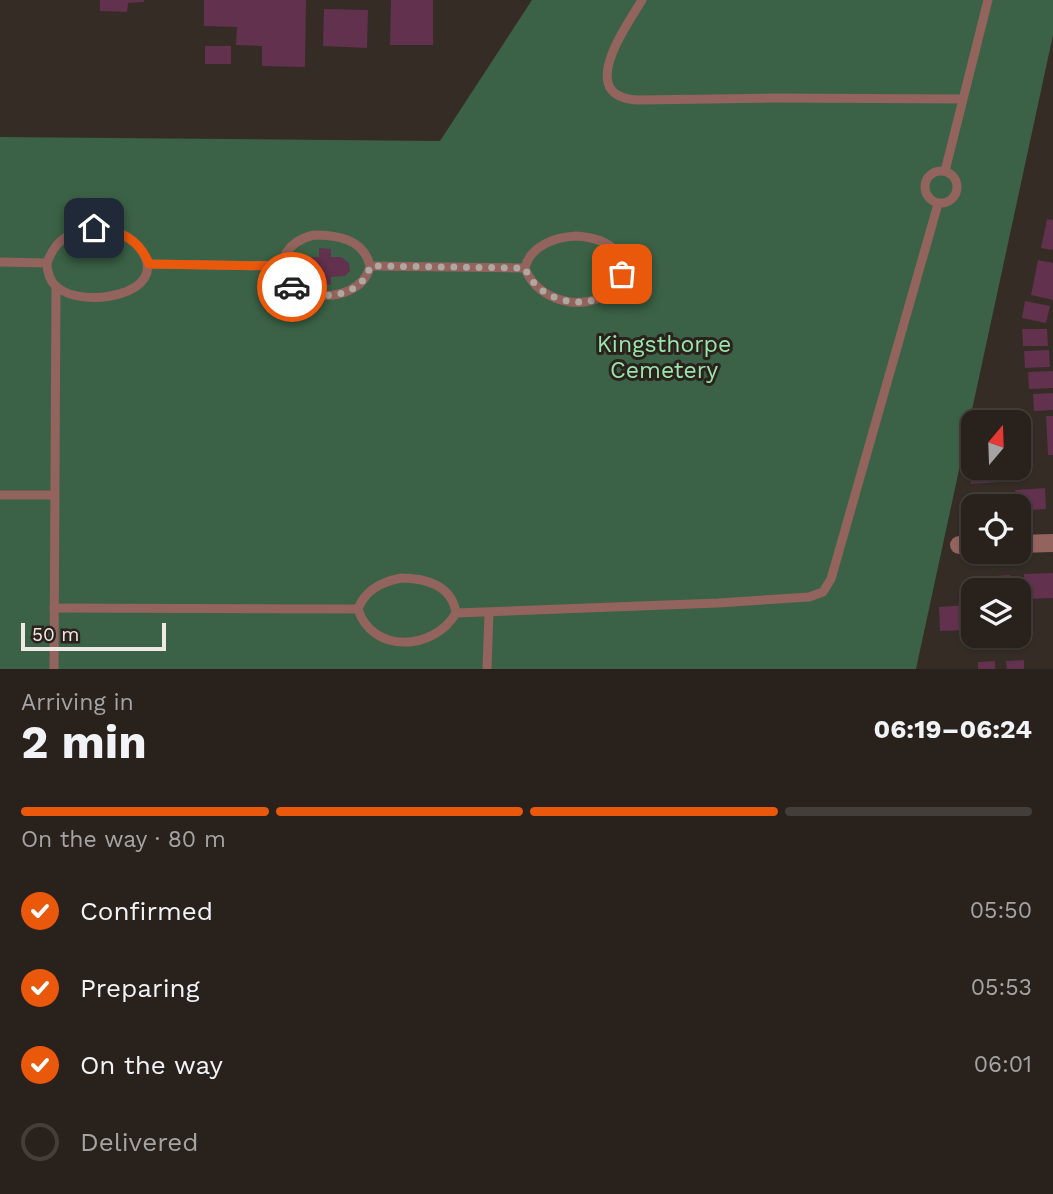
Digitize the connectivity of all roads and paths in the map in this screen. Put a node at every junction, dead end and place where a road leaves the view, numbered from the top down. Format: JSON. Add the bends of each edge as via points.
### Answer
{"nodes":[{"id":1,"x":642,"y":0,"type":"edge"},
{"id":2,"x":988,"y":0,"type":"edge"},
{"id":3,"x":962,"y":99,"type":"junction"},
{"id":4,"x":945,"y":171,"type":"junction"},
{"id":5,"x":938,"y":204,"type":"junction"},
{"id":6,"x":0,"y":262,"type":"edge"},
{"id":7,"x":47,"y":263,"type":"junction"},
{"id":8,"x":149,"y":264,"type":"junction"},
{"id":9,"x":280,"y":266,"type":"junction"},
{"id":10,"x":370,"y":266,"type":"junction"},
{"id":11,"x":525,"y":268,"type":"junction"},
{"id":12,"x":56,"y":287,"type":"junction"},
{"id":13,"x":0,"y":495,"type":"edge"},
{"id":14,"x":54,"y":495,"type":"junction"},
{"id":15,"x":1053,"y":543,"type":"edge"},
{"id":16,"x":1031,"y":544,"type":"edge"},
{"id":17,"x":54,"y":608,"type":"junction"},
{"id":18,"x":358,"y":609,"type":"junction"},
{"id":19,"x":456,"y":613,"type":"junction"},
{"id":20,"x":489,"y":613,"type":"junction"},
{"id":21,"x":54,"y":669,"type":"edge"},
{"id":22,"x":487,"y":669,"type":"edge"}],
"edges":[{"from":1,"to":3,"type":"lane","via":[[607,64],[607,81],[624,98]]},
{"from":2,"to":3,"type":"lane"},
{"from":3,"to":4,"type":"lane"},
{"from":4,"to":5,"type":"lane","via":[[954,177],[958,188],[954,198]]},
{"from":4,"to":5,"type":"lane","via":[[935,172],[925,184],[929,198]]},
{"from":5,"to":20,"type":"lane","via":[[848,526],[823,592],[770,600]]},
{"from":6,"to":7,"type":"lane"},
{"from":7,"to":8,"type":"lane","via":[[54,247],[67,235],[94,228],[131,238]]},
{"from":7,"to":12,"type":"lane"},
{"from":8,"to":9,"type":"lane"},
{"from":8,"to":12,"type":"lane","via":[[130,290],[108,298],[75,295]]},
{"from":9,"to":10,"type":"lane","via":[[292,287],[323,295],[357,286]]},
{"from":9,"to":10,"type":"lane","via":[[295,243],[326,235],[352,242]]},
{"from":10,"to":11,"type":"lane"},
{"from":11,"to":11,"type":"lane","via":[[544,244],[576,236],[609,246],[623,267],[619,281],[607,293],[571,302],[547,294]]},
{"from":12,"to":14,"type":"lane"},
{"from":13,"to":14,"type":"lane"},
{"from":14,"to":17,"type":"lane"},
{"from":15,"to":16,"type":"street"},
{"from":17,"to":18,"type":"lane"},
{"from":17,"to":21,"type":"lane"},
{"from":18,"to":19,"type":"lane","via":[[370,629],[402,642],[438,634]]},
{"from":18,"to":19,"type":"lane","via":[[376,586],[413,578],[443,589]]},
{"from":19,"to":20,"type":"lane"},
{"from":20,"to":22,"type":"lane"}]}
